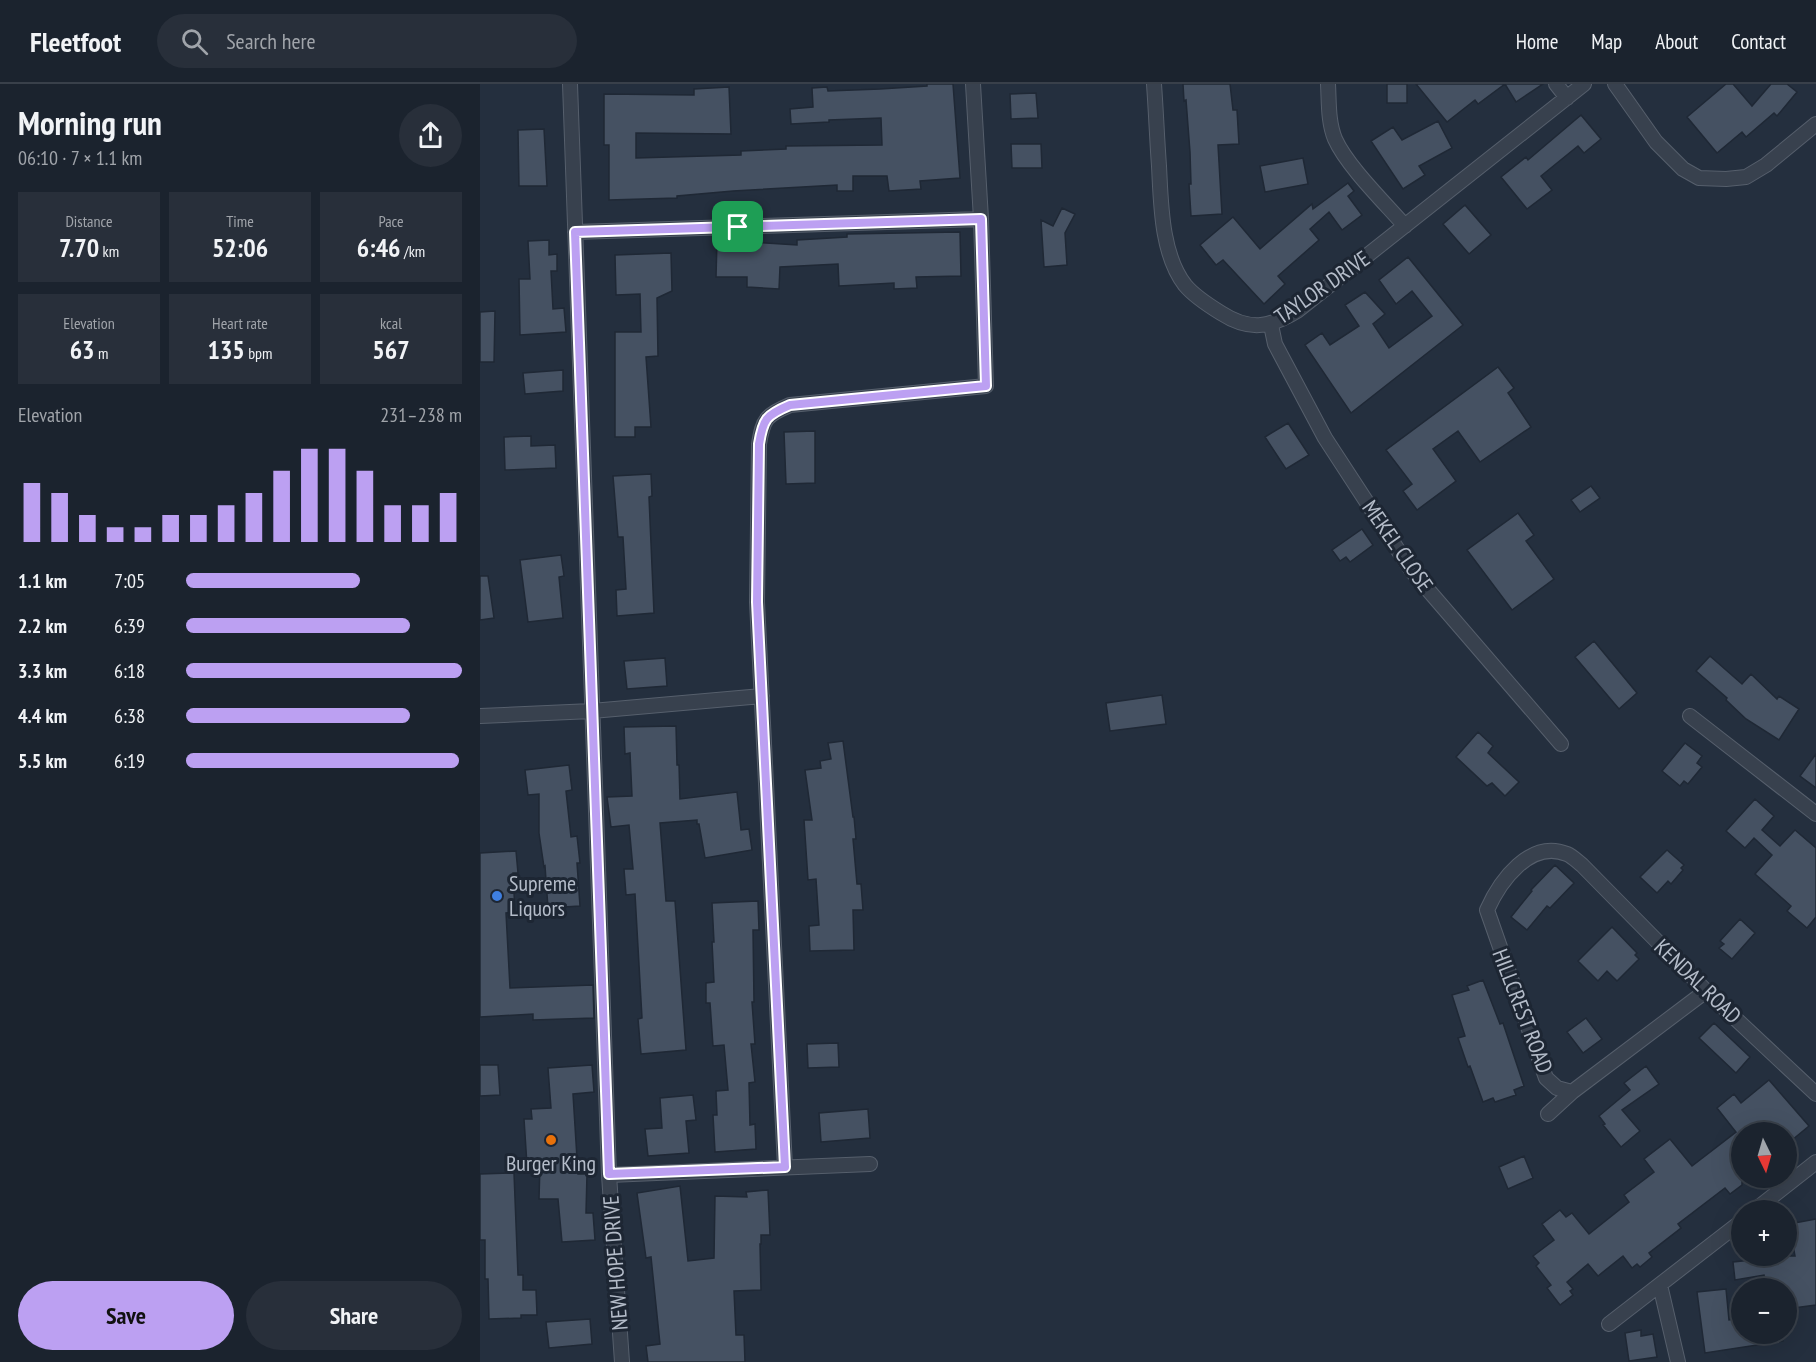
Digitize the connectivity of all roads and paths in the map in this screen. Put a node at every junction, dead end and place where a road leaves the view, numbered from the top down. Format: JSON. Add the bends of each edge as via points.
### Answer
{"nodes":[{"id":1,"x":570,"y":84,"type":"edge"},
{"id":2,"x":973,"y":84,"type":"edge"},
{"id":3,"x":1154,"y":84,"type":"edge"},
{"id":4,"x":1328,"y":84,"type":"edge"},
{"id":5,"x":1556,"y":84,"type":"edge"},
{"id":6,"x":1584,"y":84,"type":"edge"},
{"id":7,"x":1615,"y":84,"type":"edge"},
{"id":8,"x":1567,"y":98,"type":"junction"},
{"id":9,"x":1816,"y":124,"type":"edge"},
{"id":10,"x":981,"y":219,"type":"junction"},
{"id":11,"x":1405,"y":226,"type":"junction"},
{"id":12,"x":575,"y":232,"type":"junction"},
{"id":13,"x":1271,"y":324,"type":"junction"},
{"id":14,"x":762,"y":696,"type":"junction"},
{"id":15,"x":592,"y":711,"type":"junction"},
{"id":16,"x":480,"y":716,"type":"edge"},
{"id":17,"x":1690,"y":716,"type":"dead end"},
{"id":18,"x":1562,"y":744,"type":"dead end"},
{"id":19,"x":1816,"y":814,"type":"edge"},
{"id":20,"x":1582,"y":865,"type":"joint"},
{"id":21,"x":1706,"y":991,"type":"junction"},
{"id":22,"x":1572,"y":1092,"type":"junction"},
{"id":23,"x":1816,"y":1094,"type":"edge"},
{"id":24,"x":1548,"y":1114,"type":"dead end"},
{"id":25,"x":1816,"y":1162,"type":"edge"},
{"id":26,"x":870,"y":1164,"type":"dead end"},
{"id":27,"x":785,"y":1167,"type":"junction"},
{"id":28,"x":609,"y":1174,"type":"junction"},
{"id":29,"x":1768,"y":1200,"type":"edge"},
{"id":30,"x":1731,"y":1230,"type":"edge"},
{"id":31,"x":1660,"y":1285,"type":"junction"},
{"id":32,"x":1609,"y":1324,"type":"dead end"},
{"id":33,"x":622,"y":1362,"type":"edge"},
{"id":34,"x":1678,"y":1362,"type":"edge"}],
"edges":[{"from":1,"to":12,"type":"street","name":"NEW HOPE DRIVE"},
{"from":2,"to":10,"type":"street"},
{"from":3,"to":13,"type":"street","name":"TAYLOR DRIVE","via":[[1163,225],[1174,264],[1185,285],[1225,316],[1248,325]]},
{"from":4,"to":11,"type":"street","via":[[1335,138],[1347,158]]},
{"from":5,"to":8,"type":"street"},
{"from":6,"to":8,"type":"street","name":"TAYLOR DRIVE"},
{"from":7,"to":9,"type":"street","via":[[1656,142],[1683,169],[1699,178],[1746,177]]},
{"from":8,"to":11,"type":"street","name":"TAYLOR DRIVE"},
{"from":10,"to":12,"type":"street"},
{"from":10,"to":14,"type":"street","via":[[986,386],[790,405],[770,414],[762,428],[757,602]]},
{"from":11,"to":13,"type":"street","name":"TAYLOR DRIVE","via":[[1297,311]]},
{"from":12,"to":15,"type":"street","name":"NEW HOPE DRIVE"},
{"from":13,"to":18,"type":"street","name":"MEKEL CLOSE","via":[[1275,344],[1325,438],[1410,570]]},
{"from":14,"to":15,"type":"street"},
{"from":14,"to":27,"type":"street"},
{"from":15,"to":16,"type":"street"},
{"from":15,"to":28,"type":"street","name":"NEW HOPE DRIVE"},
{"from":17,"to":19,"type":"street"},
{"from":20,"to":21,"type":"street","name":"KENDAL ROAD"},
{"from":20,"to":22,"type":"street","name":"HILLCREST ROAD","via":[[1567,854],[1535,854],[1509,875],[1487,910],[1546,1078],[1557,1088]]},
{"from":21,"to":22,"type":"street","name":"HILLCREST ROAD"},
{"from":21,"to":23,"type":"street","name":"KENDAL ROAD"},
{"from":22,"to":24,"type":"street"},
{"from":25,"to":29,"type":"street"},
{"from":26,"to":27,"type":"street"},
{"from":27,"to":28,"type":"street"},
{"from":28,"to":33,"type":"street","name":"NEW HOPE DRIVE"},
{"from":30,"to":31,"type":"street"},
{"from":31,"to":32,"type":"street"},
{"from":31,"to":34,"type":"street"}]}
